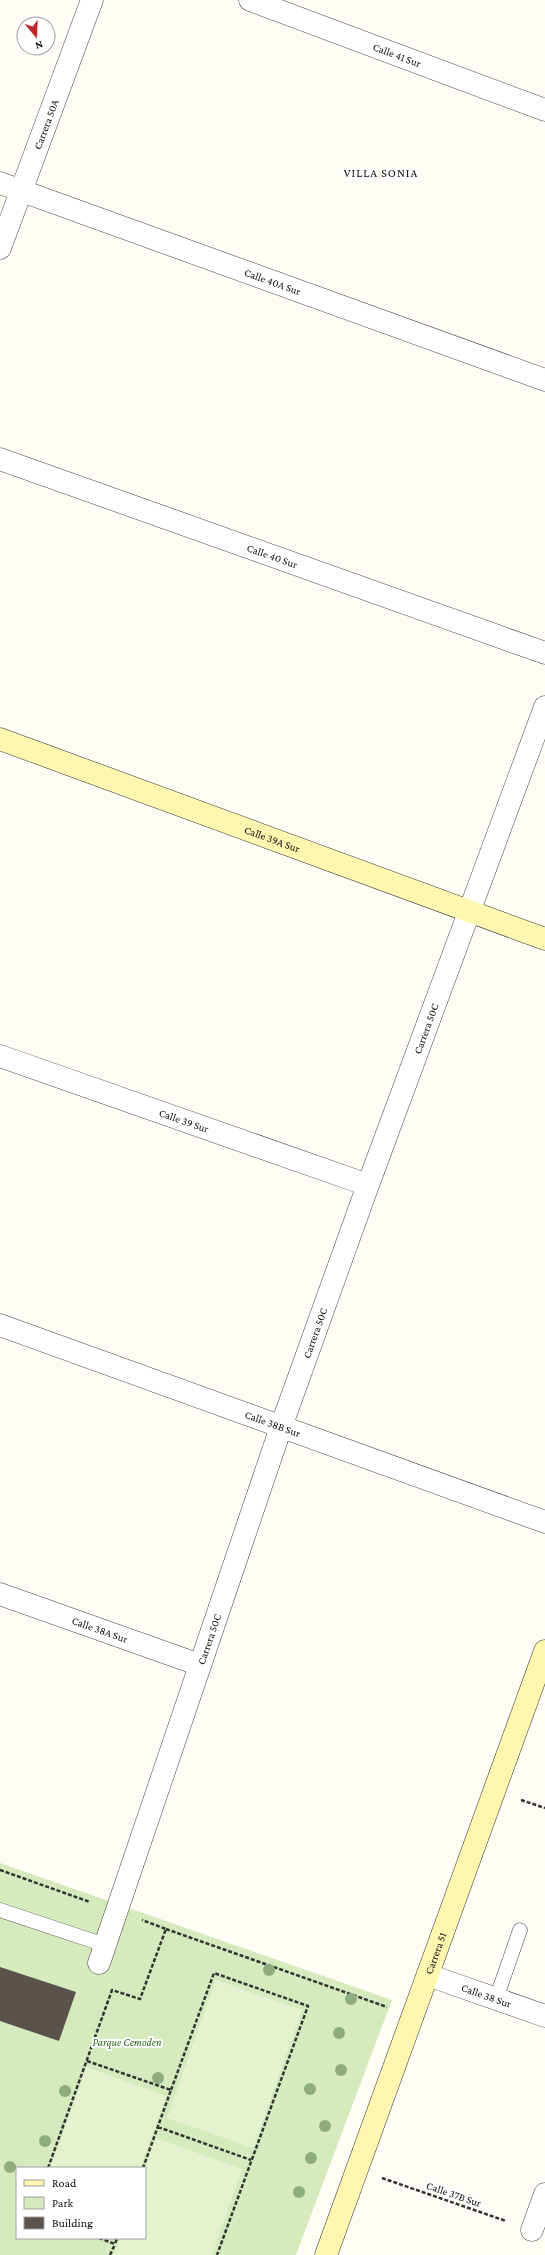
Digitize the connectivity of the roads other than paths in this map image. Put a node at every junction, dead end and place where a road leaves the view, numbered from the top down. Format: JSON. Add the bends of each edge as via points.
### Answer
{"nodes":[{"id":1,"x":92,"y":0,"type":"edge"},
{"id":2,"x":250,"y":0,"type":"edge"},
{"id":3,"x":545,"y":110,"type":"edge"},
{"id":4,"x":0,"y":183,"type":"edge"},
{"id":5,"x":22,"y":190,"type":"junction"},
{"id":6,"x":0,"y":248,"type":"edge"},
{"id":7,"x":545,"y":380,"type":"edge"},
{"id":8,"x":0,"y":460,"type":"edge"},
{"id":9,"x":545,"y":653,"type":"edge"},
{"id":10,"x":545,"y":707,"type":"edge"},
{"id":11,"x":0,"y":739,"type":"edge"},
{"id":12,"x":469,"y":911,"type":"junction"},
{"id":13,"x":545,"y":939,"type":"edge"},
{"id":14,"x":0,"y":1056,"type":"edge"},
{"id":15,"x":368,"y":1185,"type":"junction"},
{"id":16,"x":0,"y":1325,"type":"edge"},
{"id":17,"x":281,"y":1427,"type":"junction"},
{"id":18,"x":545,"y":1522,"type":"edge"},
{"id":19,"x":0,"y":1594,"type":"edge"},
{"id":20,"x":545,"y":1651,"type":"edge"},
{"id":21,"x":200,"y":1665,"type":"junction"},
{"id":22,"x":0,"y":1910,"type":"edge"},
{"id":23,"x":520,"y":1930,"type":"dead end"},
{"id":24,"x":102,"y":1954,"type":"joint"},
{"id":25,"x":428,"y":1975,"type":"junction"},
{"id":26,"x":496,"y":1999,"type":"junction"},
{"id":27,"x":545,"y":2016,"type":"edge"},
{"id":28,"x":545,"y":2194,"type":"edge"},
{"id":29,"x":532,"y":2230,"type":"road end"},
{"id":30,"x":326,"y":2255,"type":"edge"}],
"edges":[{"from":1,"to":5,"type":"street","name":"Carrera 50A"},
{"from":2,"to":3,"type":"street","name":"Calle 41 Sur"},
{"from":4,"to":5,"type":"street","name":"Calle 40A Sur"},
{"from":5,"to":6,"type":"street","name":"Carrera 50A"},
{"from":5,"to":7,"type":"street","name":"Calle 40A Sur"},
{"from":8,"to":9,"type":"street","name":"Calle 40 Sur"},
{"from":10,"to":12,"type":"street","name":"Carrera 50C"},
{"from":11,"to":12,"type":"street","name":"Calle 39A Sur"},
{"from":12,"to":13,"type":"street","name":"Calle 39A Sur"},
{"from":12,"to":15,"type":"street","name":"Carrera 50C"},
{"from":14,"to":15,"type":"street","name":"Calle 39 Sur"},
{"from":15,"to":17,"type":"street","name":"Carrera 50C"},
{"from":16,"to":17,"type":"street","name":"Calle 38B Sur"},
{"from":17,"to":18,"type":"street","name":"Calle 38B Sur"},
{"from":17,"to":21,"type":"street","name":"Carrera 50C"},
{"from":19,"to":21,"type":"street","name":"Calle 38A Sur"},
{"from":20,"to":25,"type":"street","name":"Carrera 51"},
{"from":21,"to":24,"type":"street","name":"Carrera 50C"},
{"from":22,"to":24,"type":"lane"},
{"from":23,"to":26,"type":"lane"},
{"from":25,"to":26,"type":"street","name":"Calle 38 Sur"},
{"from":25,"to":30,"type":"street","name":"Carrera 51"},
{"from":26,"to":27,"type":"street","name":"Calle 38 Sur"},
{"from":28,"to":29,"type":"street"}]}
